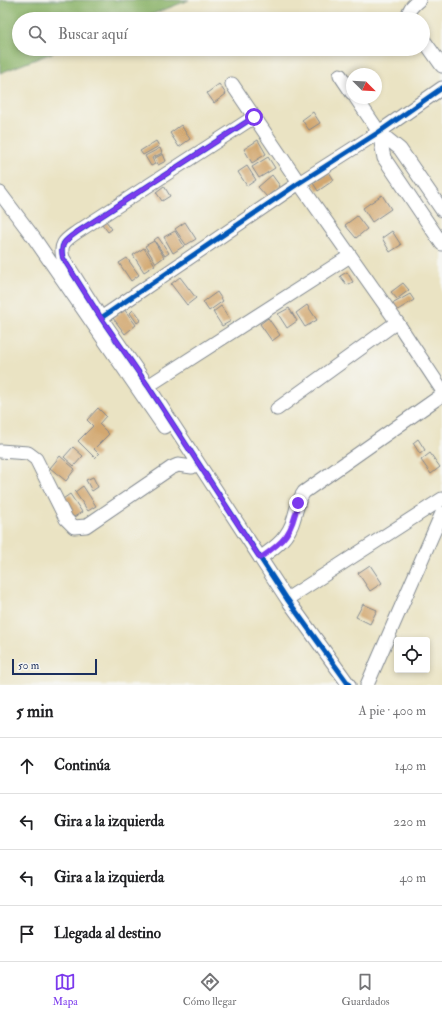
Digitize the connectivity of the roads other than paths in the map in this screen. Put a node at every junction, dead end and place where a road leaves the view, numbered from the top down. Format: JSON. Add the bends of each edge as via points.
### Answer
{"nodes":[{"id":1,"x":419,"y":0,"type":"edge"},
{"id":2,"x":409,"y":12,"type":"edge"},
{"id":3,"x":430,"y":49,"type":"edge"},
{"id":4,"x":442,"y":66,"type":"edge"},
{"id":5,"x":340,"y":75,"type":"dead end"},
{"id":6,"x":232,"y":84,"type":"dead end"},
{"id":7,"x":346,"y":84,"type":"edge"},
{"id":8,"x":442,"y":88,"type":"edge"},
{"id":9,"x":360,"y":104,"type":"edge"},
{"id":10,"x":254,"y":117,"type":"junction"},
{"id":11,"x":379,"y":132,"type":"junction"},
{"id":12,"x":299,"y":183,"type":"junction"},
{"id":13,"x":0,"y":193,"type":"edge"},
{"id":14,"x":442,"y":210,"type":"edge"},
{"id":15,"x":442,"y":244,"type":"edge"},
{"id":16,"x":350,"y":256,"type":"junction"},
{"id":17,"x":101,"y":318,"type":"junction"},
{"id":18,"x":396,"y":322,"type":"junction"},
{"id":19,"x":148,"y":386,"type":"junction"},
{"id":20,"x":442,"y":390,"type":"edge"},
{"id":21,"x":442,"y":395,"type":"edge"},
{"id":22,"x":277,"y":409,"type":"dead end"},
{"id":23,"x":0,"y":451,"type":"edge"},
{"id":24,"x":192,"y":467,"type":"junction"},
{"id":25,"x":442,"y":500,"type":"edge"},
{"id":26,"x":442,"y":513,"type":"edge"},
{"id":27,"x":260,"y":558,"type":"junction"},
{"id":28,"x":287,"y":599,"type":"junction"},
{"id":29,"x":338,"y":685,"type":"edge"},
{"id":30,"x":349,"y":685,"type":"edge"},
{"id":31,"x":367,"y":685,"type":"edge"}],
"edges":[{"from":1,"to":2,"type":"street"},
{"from":3,"to":4,"type":"street"},
{"from":5,"to":7,"type":"street"},
{"from":6,"to":10,"type":"street"},
{"from":8,"to":11,"type":"street"},
{"from":9,"to":11,"type":"street"},
{"from":10,"to":12,"type":"street"},
{"from":10,"to":17,"type":"street","via":[[77,232],[63,244],[63,258]]},
{"from":11,"to":12,"type":"street"},
{"from":11,"to":14,"type":"street","via":[[400,149]]},
{"from":11,"to":15,"type":"street","via":[[384,158]]},
{"from":12,"to":16,"type":"street"},
{"from":12,"to":17,"type":"street"},
{"from":13,"to":24,"type":"street","via":[[34,238]]},
{"from":16,"to":18,"type":"street"},
{"from":16,"to":19,"type":"street"},
{"from":17,"to":19,"type":"street"},
{"from":18,"to":20,"type":"street"},
{"from":18,"to":22,"type":"street"},
{"from":19,"to":27,"type":"street"},
{"from":21,"to":27,"type":"street","via":[[304,492],[285,538]]},
{"from":23,"to":24,"type":"street","via":[[28,453],[36,459],[66,519],[74,527],[86,526],[170,468],[178,465]]},
{"from":24,"to":29,"type":"street","via":[[290,618]]},
{"from":25,"to":28,"type":"street"},
{"from":26,"to":31,"type":"street"},
{"from":27,"to":28,"type":"street"},
{"from":28,"to":30,"type":"street"}]}
